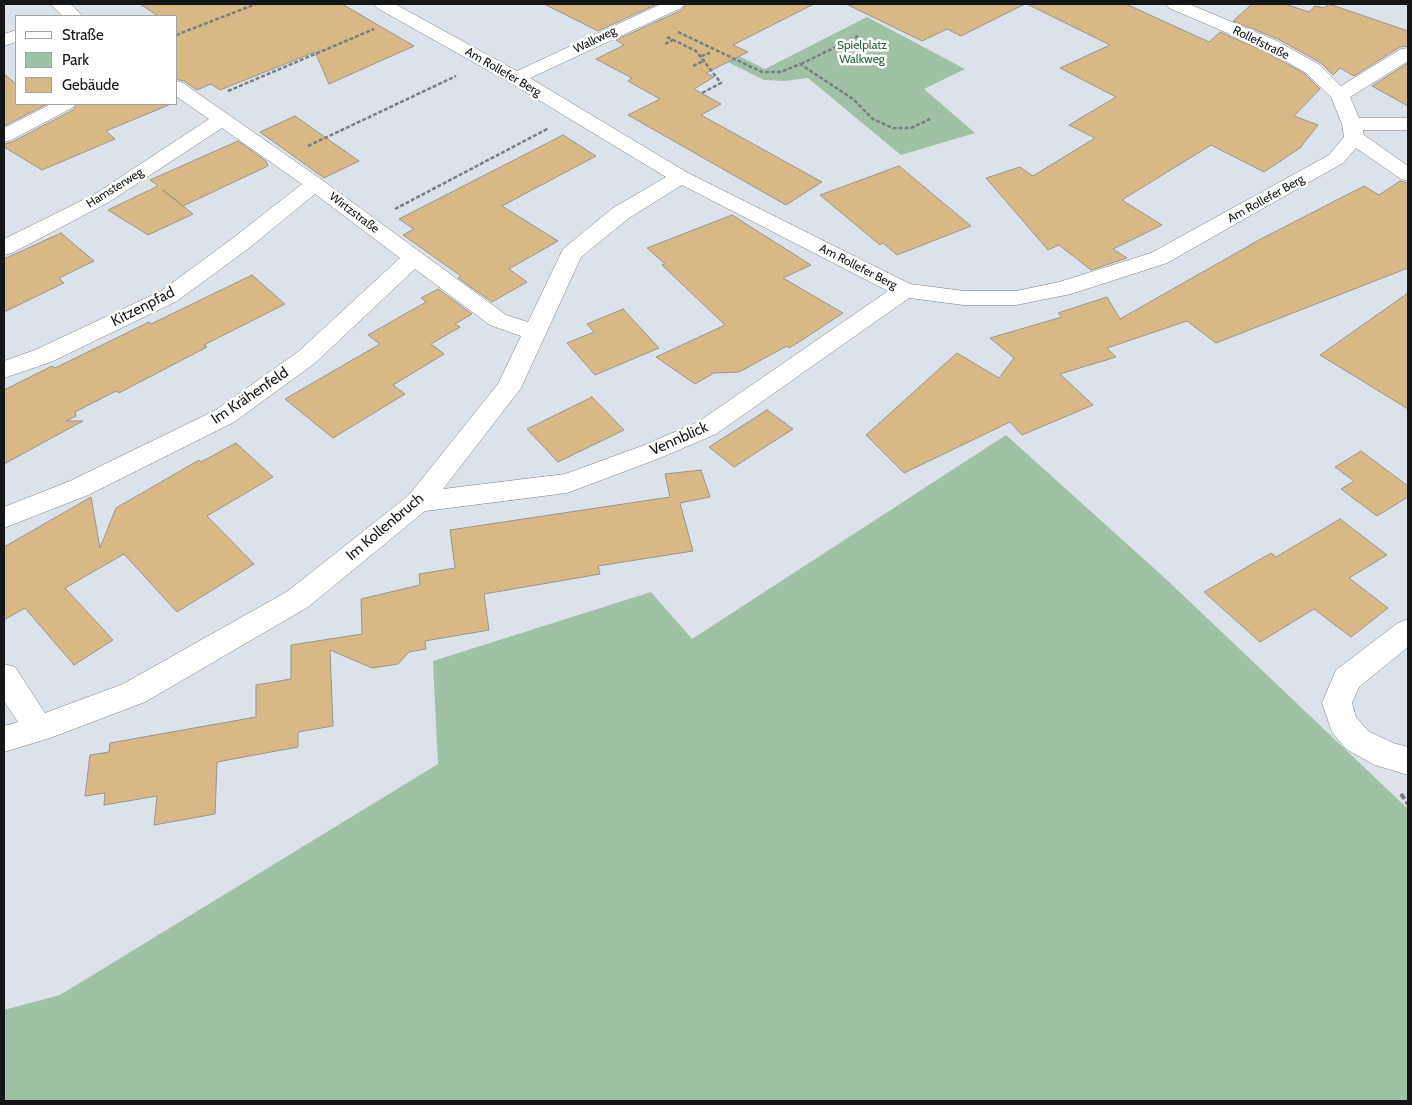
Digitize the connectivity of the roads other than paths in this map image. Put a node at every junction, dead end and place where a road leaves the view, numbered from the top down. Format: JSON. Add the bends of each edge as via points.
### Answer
{"nodes":[{"id":1,"x":383,"y":4,"type":"edge"},
{"id":2,"x":675,"y":4,"type":"edge"},
{"id":3,"x":1175,"y":4,"type":"edge"},
{"id":4,"x":1408,"y":53,"type":"edge"},
{"id":5,"x":516,"y":78,"type":"junction"},
{"id":6,"x":178,"y":88,"type":"edge"},
{"id":7,"x":1340,"y":95,"type":"junction"},
{"id":8,"x":64,"y":105,"type":"edge"},
{"id":9,"x":221,"y":120,"type":"junction"},
{"id":10,"x":1408,"y":124,"type":"edge"},
{"id":11,"x":1353,"y":131,"type":"junction"},
{"id":12,"x":4,"y":136,"type":"edge"},
{"id":13,"x":1408,"y":175,"type":"edge"},
{"id":14,"x":681,"y":177,"type":"junction"},
{"id":15,"x":315,"y":184,"type":"junction"},
{"id":16,"x":4,"y":248,"type":"edge"},
{"id":17,"x":414,"y":257,"type":"junction"},
{"id":18,"x":905,"y":290,"type":"junction"},
{"id":19,"x":534,"y":332,"type":"junction"},
{"id":20,"x":4,"y":370,"type":"edge"},
{"id":21,"x":418,"y":502,"type":"junction"},
{"id":22,"x":4,"y":518,"type":"edge"},
{"id":23,"x":1408,"y":631,"type":"edge"},
{"id":24,"x":4,"y":676,"type":"edge"},
{"id":25,"x":39,"y":729,"type":"junction"},
{"id":26,"x":4,"y":739,"type":"edge"},
{"id":27,"x":1408,"y":761,"type":"edge"}],
"edges":[{"from":1,"to":5,"type":"street","name":"Am Rollefer Berg"},
{"from":2,"to":5,"type":"street","name":"Walkweg"},
{"from":3,"to":7,"type":"street","name":"Rollefstraße","via":[[1271,45],[1313,69]]},
{"from":4,"to":7,"type":"street"},
{"from":5,"to":14,"type":"street","name":"Am Rollefer Berg"},
{"from":6,"to":9,"type":"street","name":"Wirtzstraße"},
{"from":7,"to":11,"type":"street","name":"Rollefstraße"},
{"from":8,"to":12,"type":"street"},
{"from":9,"to":15,"type":"street","name":"Wirtzstraße"},
{"from":9,"to":16,"type":"street","name":"Hamsterweg","via":[[102,198]]},
{"from":10,"to":11,"type":"street"},
{"from":11,"to":13,"type":"street"},
{"from":11,"to":18,"type":"street","name":"Am Rollefer Berg","via":[[1336,160],[1159,258],[1063,289],[1016,298],[964,298]]},
{"from":14,"to":18,"type":"street","name":"Am Rollefer Berg"},
{"from":14,"to":19,"type":"street","name":"Im Kollenbruch","via":[[621,213],[571,254]]},
{"from":15,"to":17,"type":"street","name":"Wirtzstraße"},
{"from":15,"to":20,"type":"street","name":"Kitzenpfad","via":[[169,296],[43,356]]},
{"from":17,"to":19,"type":"street","name":"Wirtzstraße","via":[[498,320]]},
{"from":17,"to":22,"type":"street","name":"Im Krähenfeld","via":[[307,357],[225,416],[79,488]]},
{"from":18,"to":21,"type":"street","name":"Vennblick","via":[[707,428],[567,483]]},
{"from":19,"to":21,"type":"street","name":"Im Kollenbruch","via":[[509,388]]},
{"from":21,"to":25,"type":"street","name":"Im Kollenbruch","via":[[298,599],[134,693]]},
{"from":23,"to":27,"type":"street","via":[[1347,679],[1337,703],[1343,723],[1357,740],[1386,756]]},
{"from":24,"to":25,"type":"street"},
{"from":25,"to":26,"type":"street","name":"Im Kollenbruch"}]}
